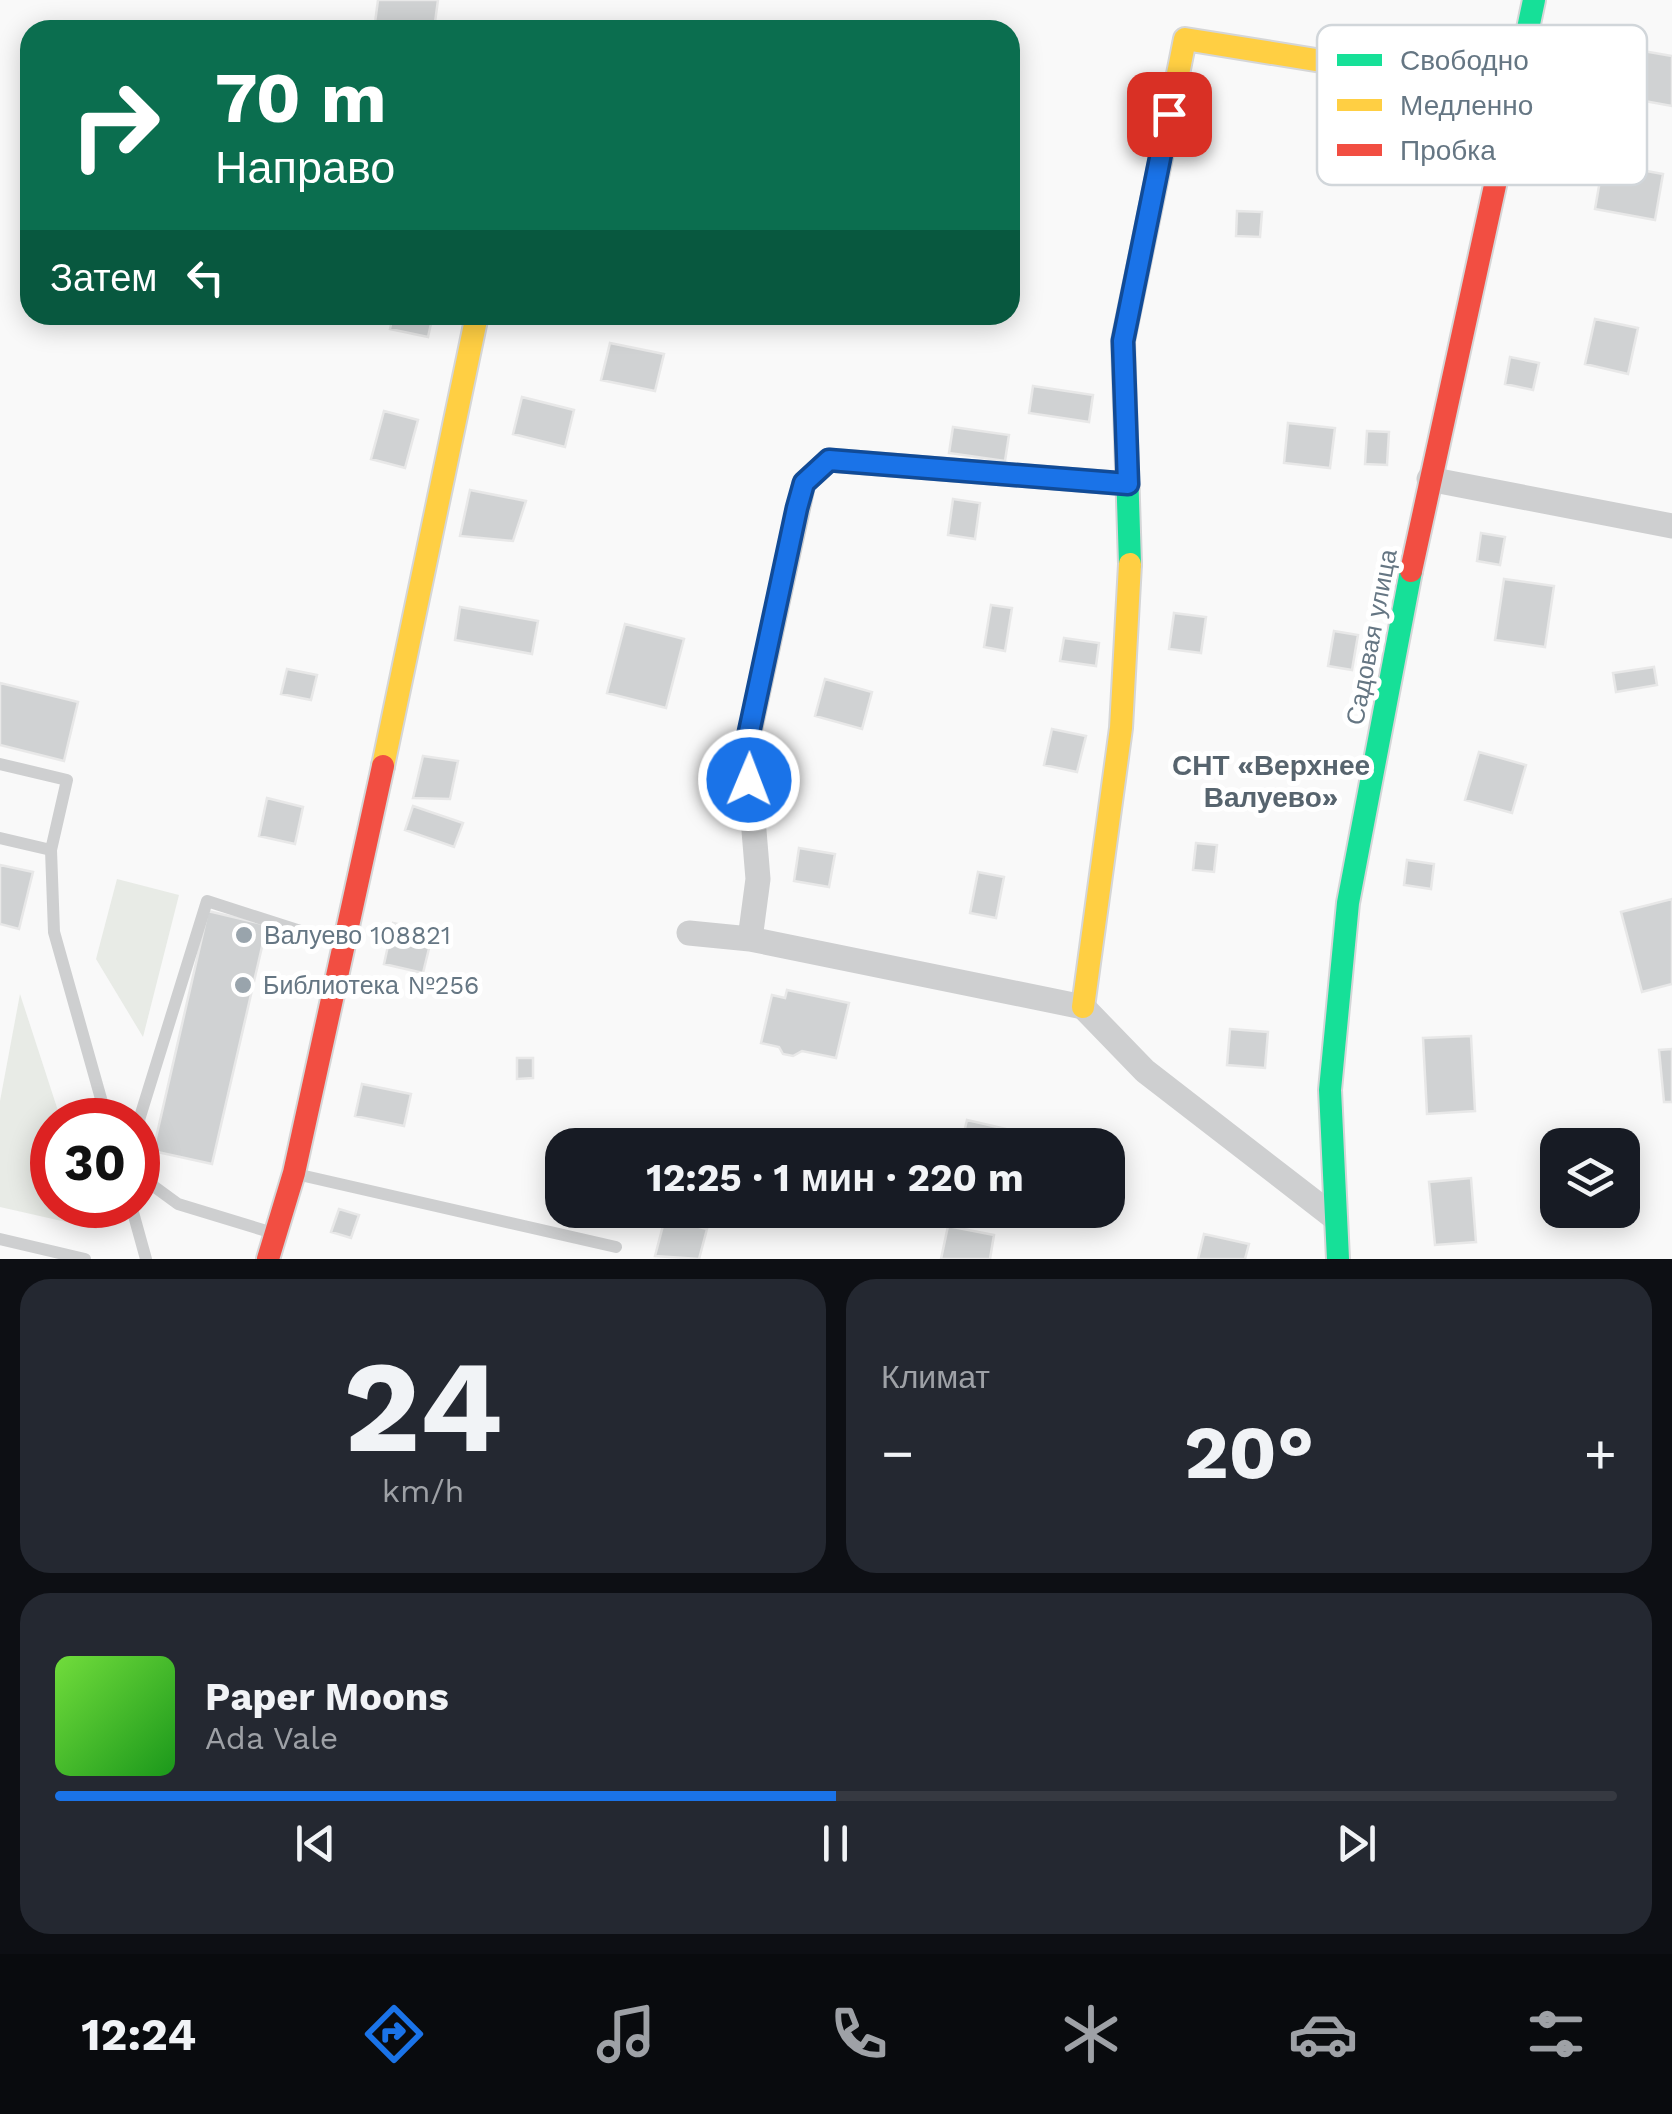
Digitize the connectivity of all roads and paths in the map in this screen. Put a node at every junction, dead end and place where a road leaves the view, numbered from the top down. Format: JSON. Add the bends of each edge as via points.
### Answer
{"nodes":[{"id":1,"x":1534,"y":0,"type":"edge"},
{"id":2,"x":1529,"y":25,"type":"edge"},
{"id":3,"x":1317,"y":60,"type":"edge"},
{"id":4,"x":1495,"y":185,"type":"edge"},
{"id":5,"x":474,"y":325,"type":"edge"},
{"id":6,"x":1429,"y":479,"type":"junction"},
{"id":7,"x":1128,"y":484,"type":"junction"},
{"id":8,"x":1672,"y":526,"type":"edge"},
{"id":9,"x":0,"y":764,"type":"edge"},
{"id":10,"x":0,"y":838,"type":"edge"},
{"id":11,"x":52,"y":850,"type":"junction"},
{"id":12,"x":689,"y":933,"type":"dead end"},
{"id":13,"x":750,"y":938,"type":"junction"},
{"id":14,"x":346,"y":946,"type":"junction"},
{"id":15,"x":1083,"y":1007,"type":"junction"},
{"id":16,"x":101,"y":1098,"type":"edge"},
{"id":17,"x":294,"y":1173,"type":"junction"},
{"id":18,"x":1335,"y":1218,"type":"junction"},
{"id":19,"x":137,"y":1228,"type":"edge"},
{"id":20,"x":275,"y":1234,"type":"junction"},
{"id":21,"x":0,"y":1239,"type":"edge"},
{"id":22,"x":616,"y":1247,"type":"dead end"},
{"id":23,"x":85,"y":1259,"type":"edge"},
{"id":24,"x":146,"y":1259,"type":"edge"},
{"id":25,"x":268,"y":1259,"type":"edge"},
{"id":26,"x":1338,"y":1259,"type":"edge"}],
"edges":[{"from":1,"to":2,"type":"street","name":"Садовая улица"},
{"from":3,"to":7,"type":"street","via":[[1186,39],[1123,341]]},
{"from":4,"to":6,"type":"street","name":"Садовая улица"},
{"from":5,"to":14,"type":"street"},
{"from":6,"to":8,"type":"street"},
{"from":6,"to":18,"type":"street","name":"Садовая улица","via":[[1348,903],[1330,1090]]},
{"from":7,"to":13,"type":"street","via":[[829,460],[804,483],[746,746],[758,879]]},
{"from":7,"to":15,"type":"street","via":[[1131,580],[1121,728]]},
{"from":9,"to":11,"type":"lane","via":[[67,780]]},
{"from":10,"to":11,"type":"lane"},
{"from":11,"to":16,"type":"lane","via":[[54,932]]},
{"from":12,"to":13,"type":"street"},
{"from":13,"to":15,"type":"street"},
{"from":14,"to":17,"type":"street"},
{"from":14,"to":20,"type":"lane","via":[[207,902],[139,1120],[152,1185],[178,1204]]},
{"from":15,"to":18,"type":"street","via":[[1145,1071]]},
{"from":17,"to":20,"type":"street"},
{"from":17,"to":22,"type":"lane"},
{"from":18,"to":26,"type":"street","name":"Садовая улица"},
{"from":19,"to":24,"type":"lane"},
{"from":20,"to":25,"type":"street"},
{"from":21,"to":23,"type":"lane"}]}
